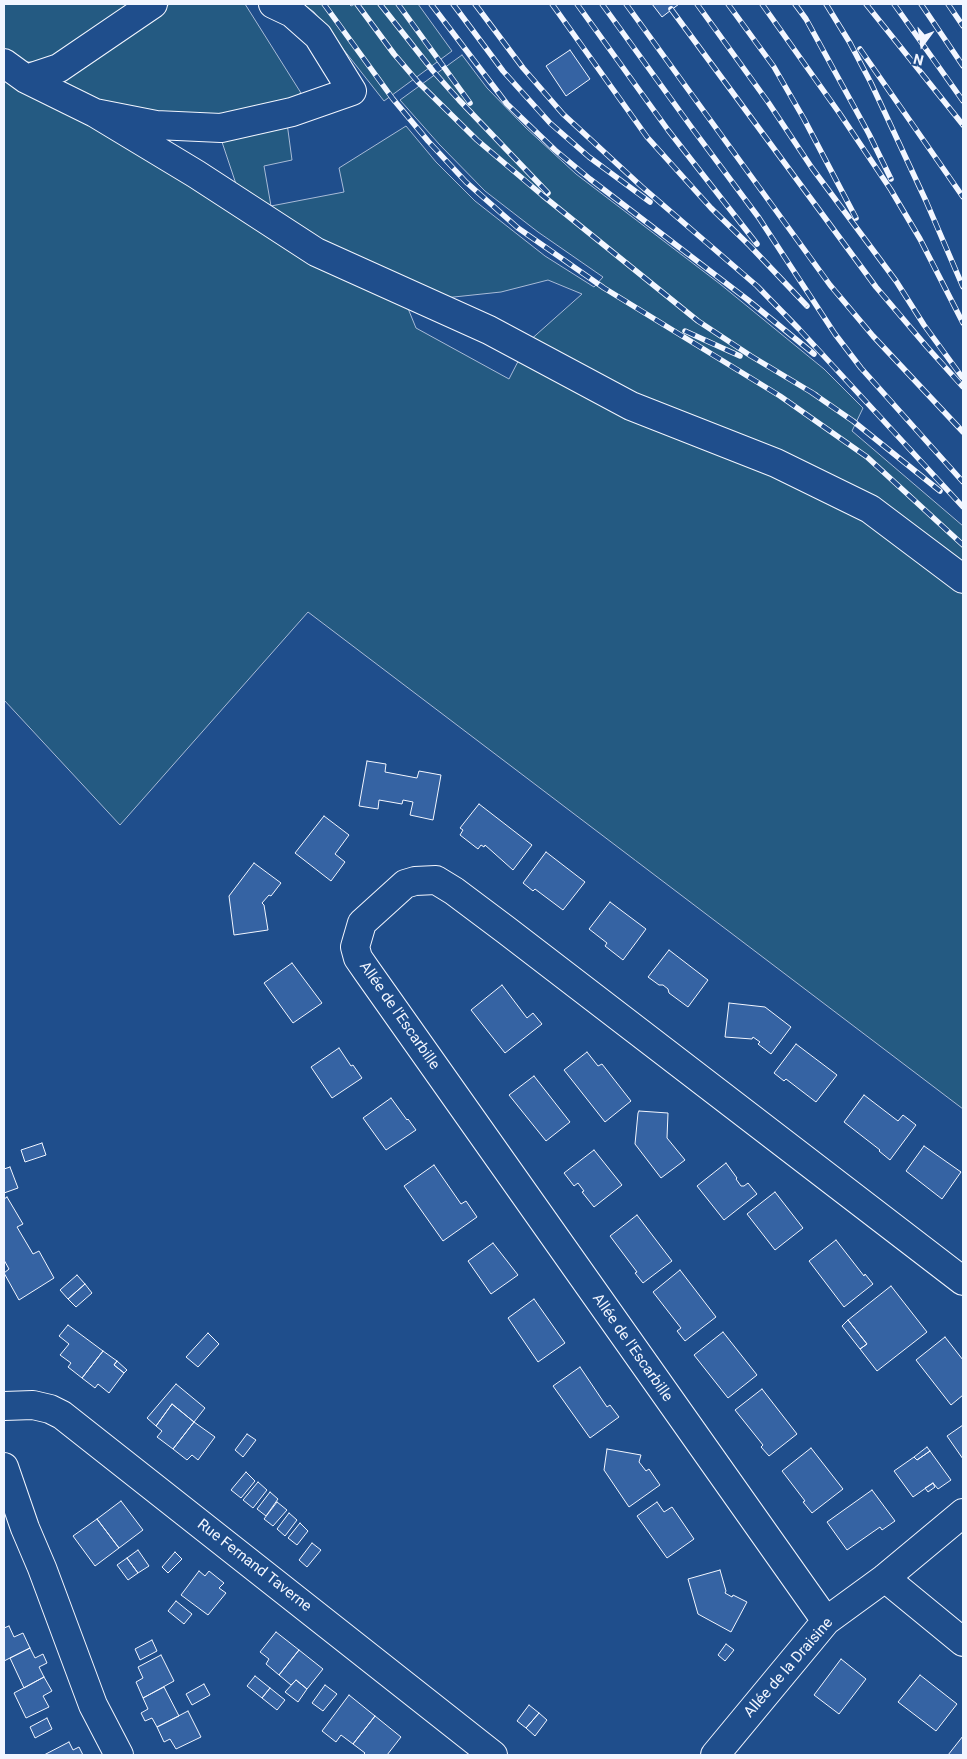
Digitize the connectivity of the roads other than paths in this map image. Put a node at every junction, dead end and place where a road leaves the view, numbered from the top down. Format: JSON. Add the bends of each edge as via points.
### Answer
{"nodes":[{"id":1,"x":153,"y":4,"type":"edge"},
{"id":2,"x":273,"y":4,"type":"edge"},
{"id":3,"x":4,"y":63,"type":"edge"},
{"id":4,"x":26,"y":79,"type":"junction"},
{"id":5,"x":96,"y":113,"type":"junction"},
{"id":6,"x":963,"y":579,"type":"edge"},
{"id":7,"x":963,"y":1281,"type":"edge"},
{"id":8,"x":4,"y":1406,"type":"edge"},
{"id":9,"x":4,"y":1467,"type":"edge"},
{"id":10,"x":963,"y":1513,"type":"edge"},
{"id":11,"x":886,"y":1578,"type":"junction"},
{"id":12,"x":826,"y":1621,"type":"junction"},
{"id":13,"x":963,"y":1642,"type":"edge"},
{"id":14,"x":119,"y":1755,"type":"edge"},
{"id":15,"x":493,"y":1755,"type":"edge"},
{"id":16,"x":715,"y":1755,"type":"edge"}],
"edges":[{"from":1,"to":4,"type":"street","via":[[59,68]]},
{"from":2,"to":5,"type":"street","via":[[292,12],[318,36],[352,92],[292,112],[221,128],[156,125]]},
{"from":3,"to":4,"type":"street"},
{"from":4,"to":5,"type":"street"},
{"from":5,"to":6,"type":"street","via":[[316,252],[489,330],[631,406],[776,463],[870,510]]},
{"from":7,"to":12,"type":"street","name":"Allée de l'Escarbille","via":[[436,880],[405,884],[362,923],[355,947],[358,958]]},
{"from":8,"to":15,"type":"street","name":"Rue Fernand Taverne","via":[[33,1405],[62,1415]]},
{"from":9,"to":14,"type":"street","via":[[93,1705]]},
{"from":10,"to":11,"type":"street","name":"Allée de la Draisine"},
{"from":11,"to":12,"type":"street","name":"Allée de la Draisine"},
{"from":11,"to":13,"type":"street"},
{"from":12,"to":16,"type":"street","name":"Allée de la Draisine"}]}
